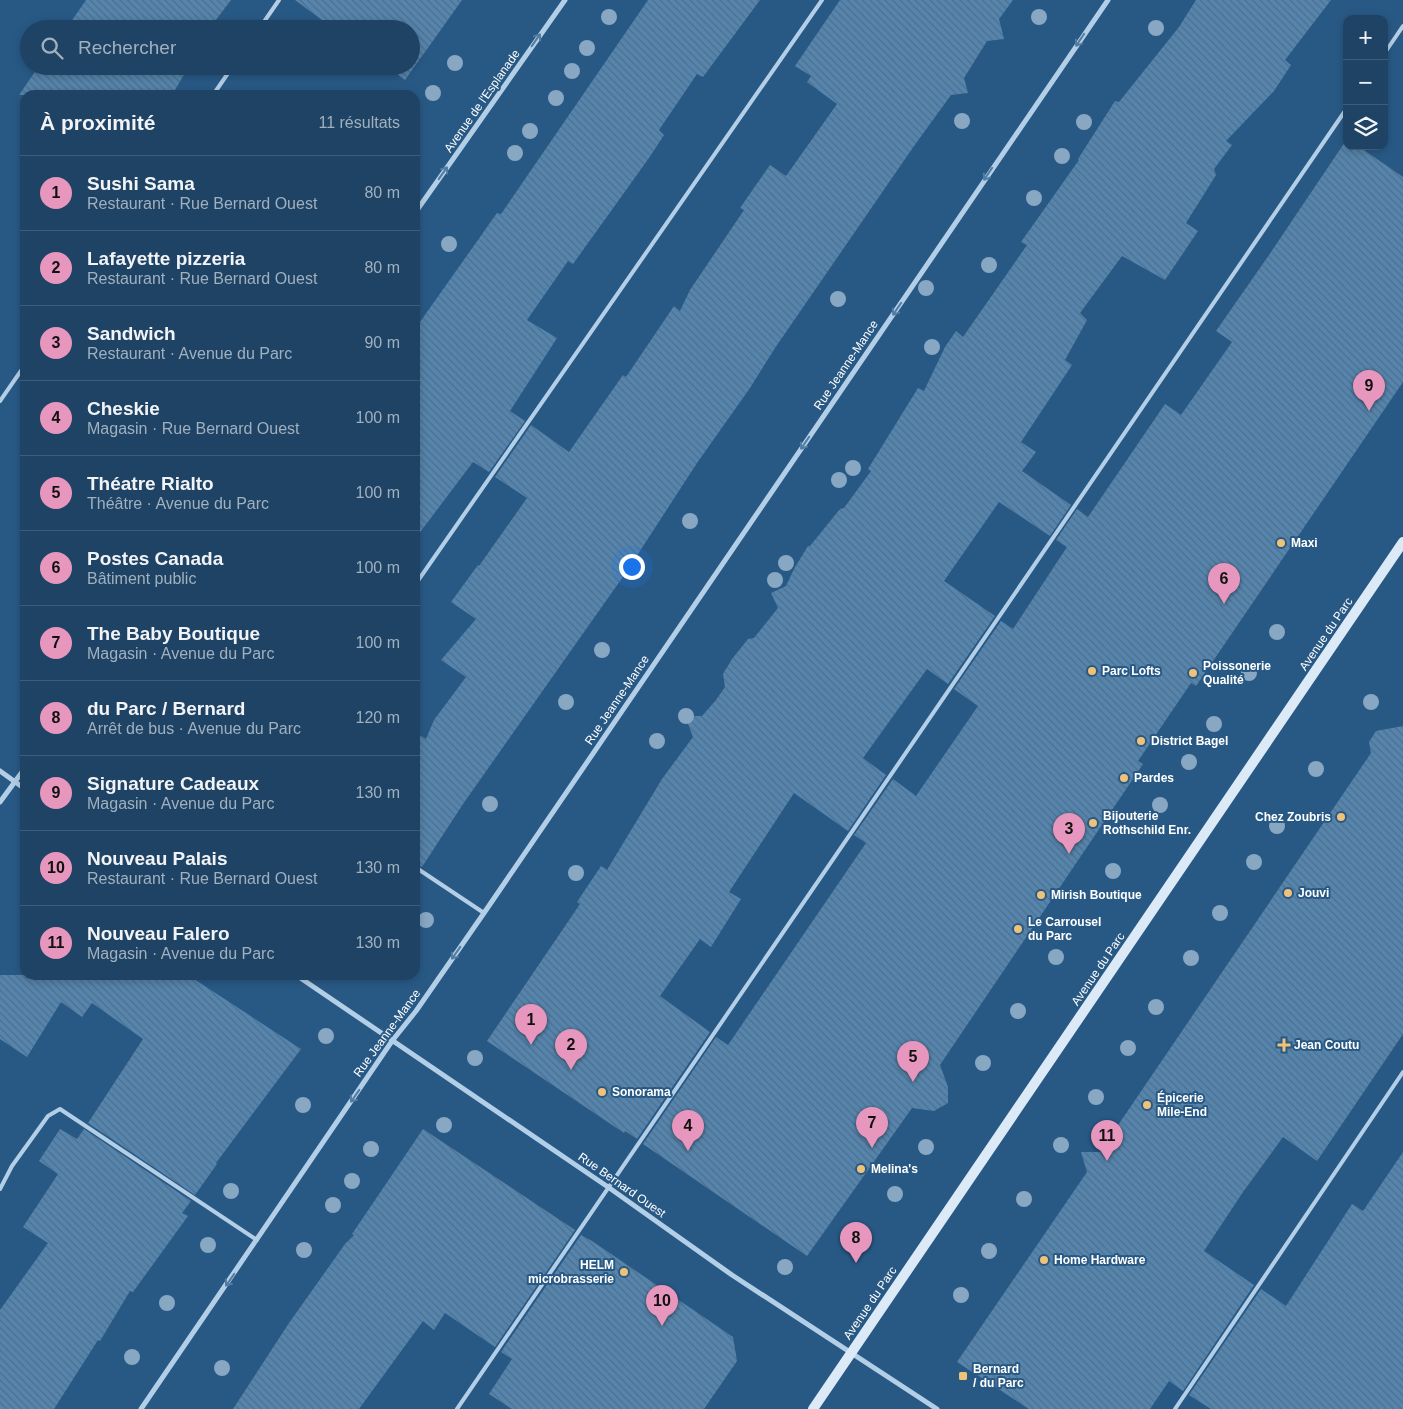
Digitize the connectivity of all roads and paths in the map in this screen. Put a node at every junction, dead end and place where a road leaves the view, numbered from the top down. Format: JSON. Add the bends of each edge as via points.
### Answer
{"nodes":[{"id":1,"x":280,"y":0,"type":"edge"},
{"id":2,"x":564,"y":0,"type":"edge"},
{"id":3,"x":822,"y":0,"type":"edge"},
{"id":4,"x":1108,"y":0,"type":"edge"},
{"id":5,"x":266,"y":20,"type":"edge"},
{"id":6,"x":1403,"y":26,"type":"edge"},
{"id":7,"x":1388,"y":48,"type":"edge"},
{"id":8,"x":227,"y":75,"type":"edge"},
{"id":9,"x":216,"y":90,"type":"edge"},
{"id":10,"x":1343,"y":114,"type":"edge"},
{"id":11,"x":420,"y":206,"type":"edge"},
{"id":12,"x":20,"y":372,"type":"edge"},
{"id":13,"x":0,"y":400,"type":"edge"},
{"id":14,"x":1403,"y":542,"type":"edge"},
{"id":15,"x":420,"y":579,"type":"edge"},
{"id":16,"x":0,"y":771,"type":"edge"},
{"id":17,"x":20,"y":775,"type":"edge"},
{"id":18,"x":15,"y":782,"type":"junction"},
{"id":19,"x":20,"y":786,"type":"edge"},
{"id":20,"x":0,"y":802,"type":"edge"},
{"id":21,"x":420,"y":870,"type":"edge"},
{"id":22,"x":484,"y":913,"type":"junction"},
{"id":23,"x":303,"y":980,"type":"edge"},
{"id":24,"x":392,"y":1041,"type":"junction"},
{"id":25,"x":1403,"y":1072,"type":"edge"},
{"id":26,"x":608,"y":1187,"type":"junction"},
{"id":27,"x":0,"y":1189,"type":"edge"},
{"id":28,"x":257,"y":1240,"type":"junction"},
{"id":29,"x":852,"y":1352,"type":"junction"},
{"id":30,"x":141,"y":1409,"type":"edge"},
{"id":31,"x":457,"y":1409,"type":"edge"},
{"id":32,"x":813,"y":1409,"type":"edge"},
{"id":33,"x":937,"y":1409,"type":"edge"},
{"id":34,"x":1175,"y":1409,"type":"edge"}],
"edges":[{"from":1,"to":5,"type":"lane"},
{"from":11,"to":2,"type":"street","name":"Avenue de l'Esplanade","one_way":true},
{"from":3,"to":15,"type":"lane"},
{"from":4,"to":22,"type":"street","name":"Rue Jeanne-Mance","one_way":true},
{"from":6,"to":7,"type":"lane"},
{"from":8,"to":9,"type":"lane"},
{"from":10,"to":26,"type":"lane"},
{"from":12,"to":13,"type":"lane"},
{"from":14,"to":29,"type":"main road","name":"Avenue du Parc"},
{"from":16,"to":18,"type":"street"},
{"from":17,"to":18,"type":"street"},
{"from":18,"to":19,"type":"street"},
{"from":18,"to":20,"type":"street"},
{"from":21,"to":22,"type":"lane"},
{"from":22,"to":24,"type":"street","name":"Rue Jeanne-Mance","one_way":true},
{"from":23,"to":24,"type":"street","name":"Rue Bernard Ouest"},
{"from":24,"to":26,"type":"street","name":"Rue Bernard Ouest"},
{"from":24,"to":28,"type":"street","name":"Rue Jeanne-Mance","one_way":true},
{"from":25,"to":34,"type":"lane"},
{"from":26,"to":29,"type":"street","name":"Rue Bernard Ouest","via":[[732,1275]]},
{"from":26,"to":31,"type":"lane"},
{"from":27,"to":28,"type":"lane","via":[[12,1166],[48,1116],[60,1109]]},
{"from":28,"to":30,"type":"street","name":"Rue Jeanne-Mance","one_way":true},
{"from":29,"to":32,"type":"main road","name":"Avenue du Parc"},
{"from":29,"to":33,"type":"street","name":"Rue Bernard Ouest"}]}
